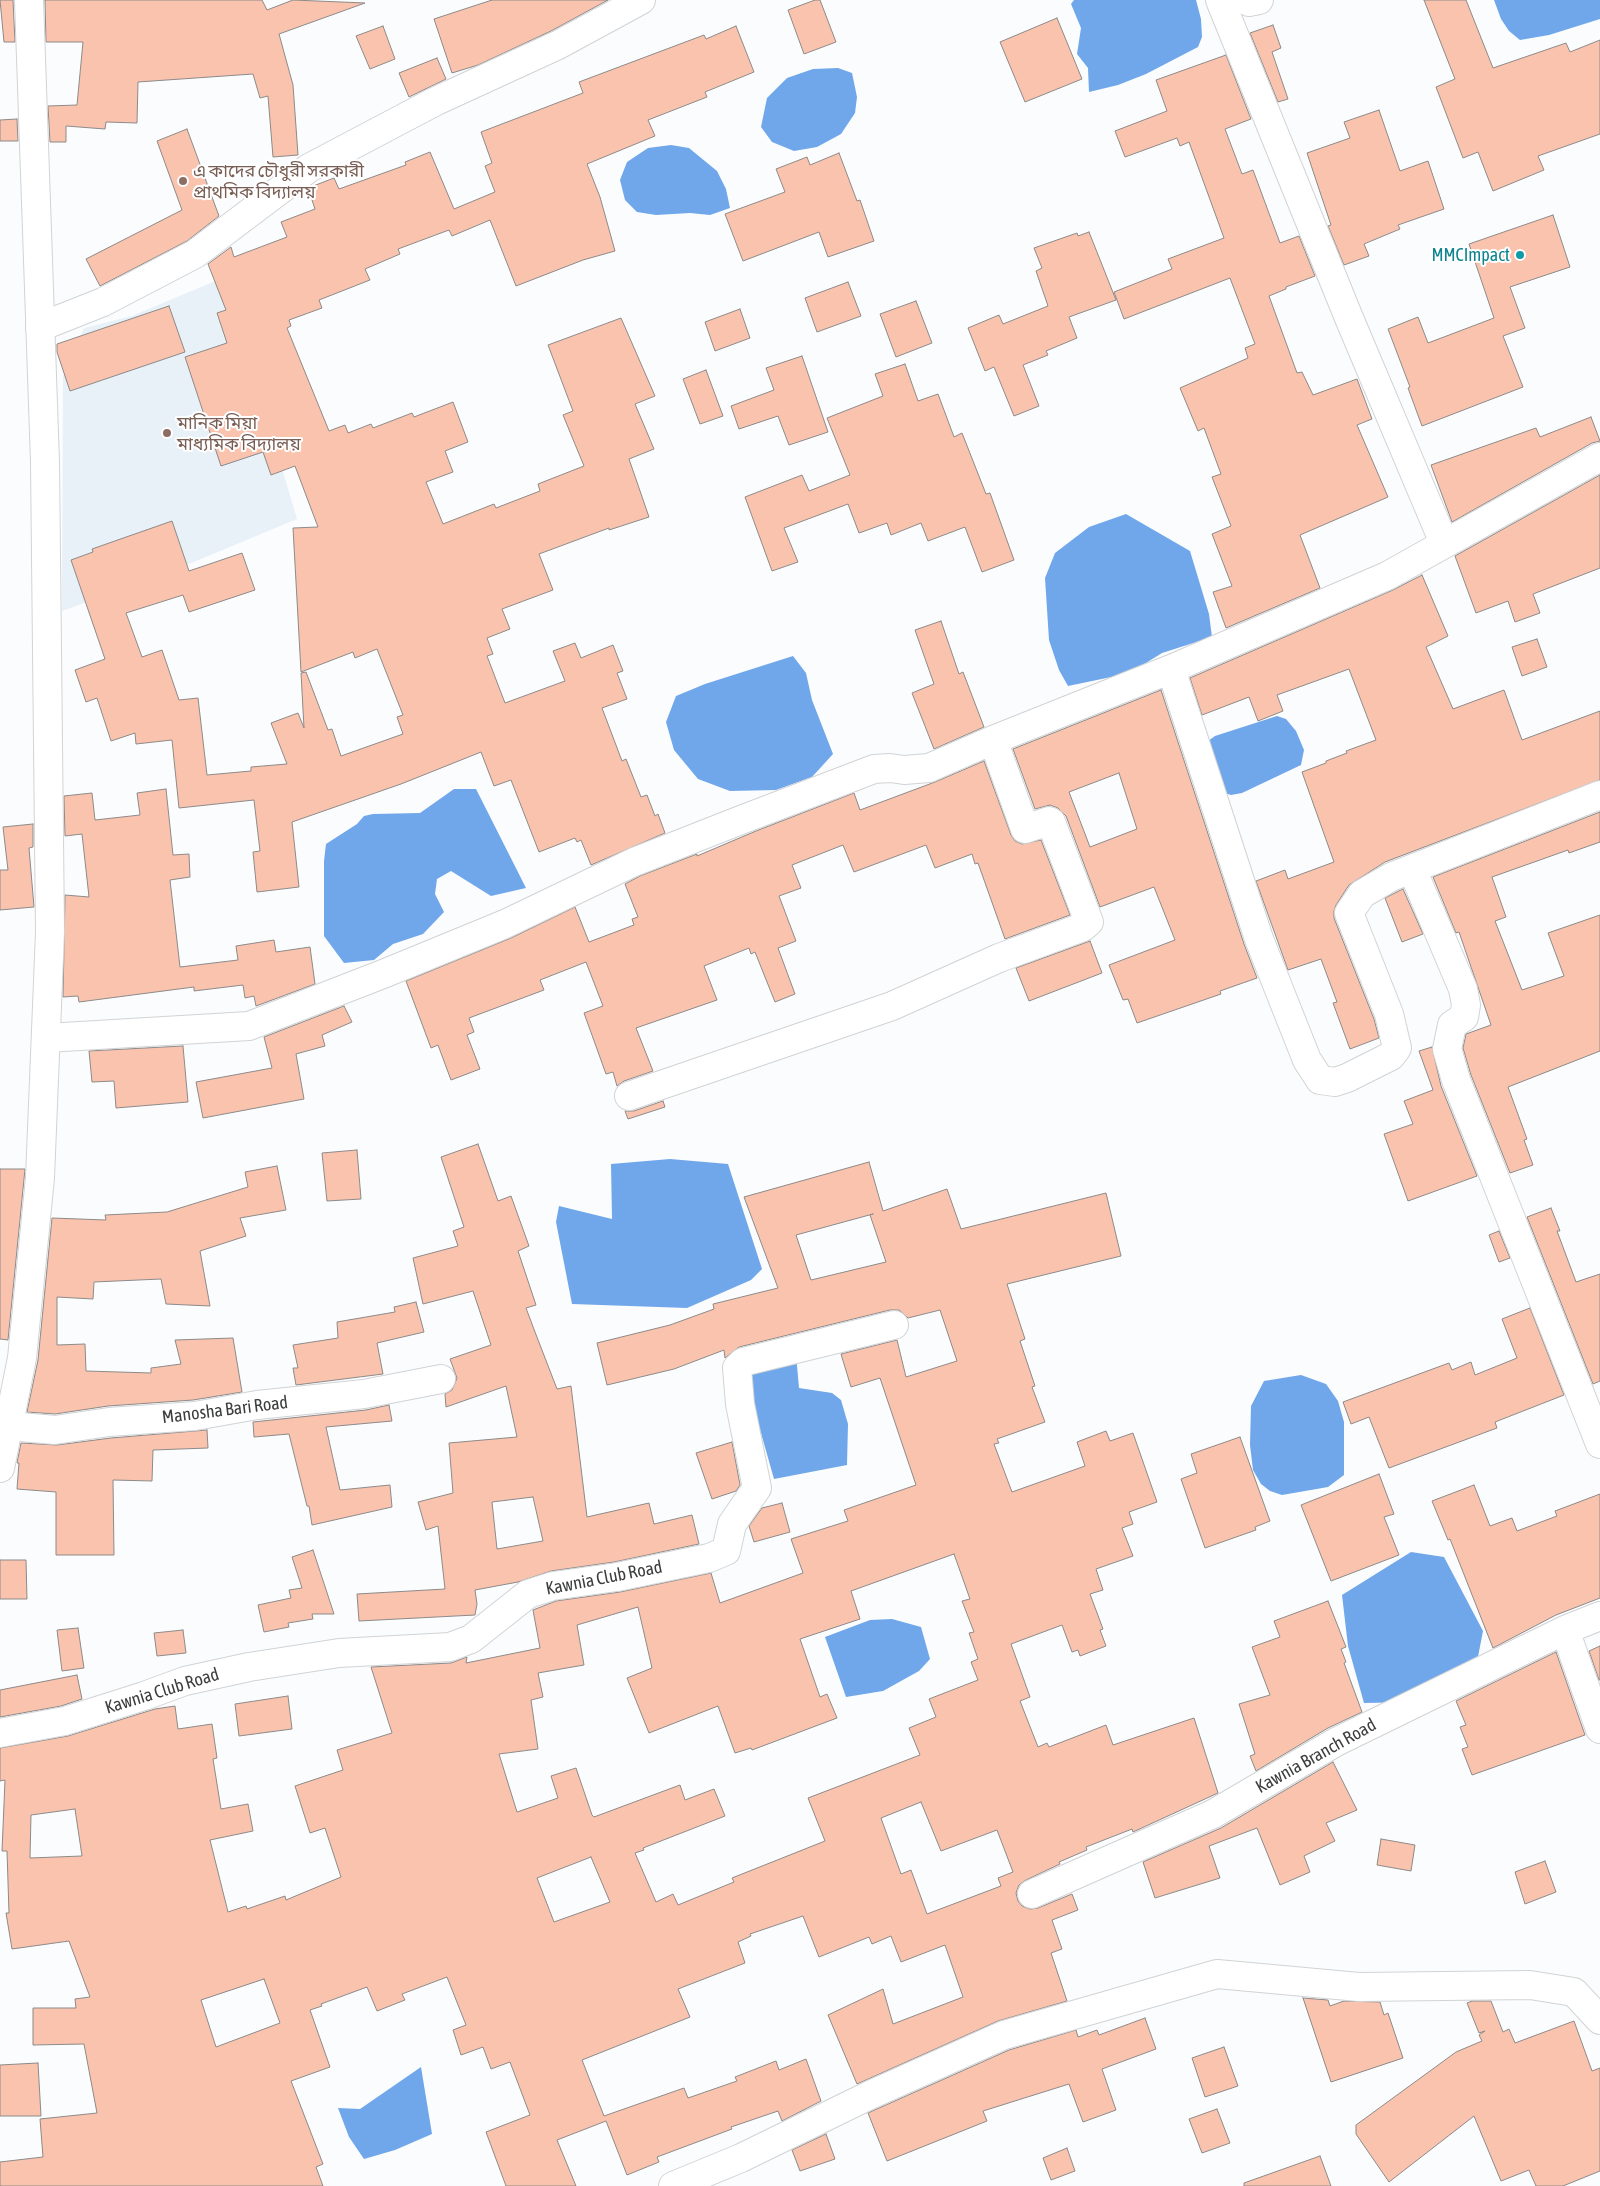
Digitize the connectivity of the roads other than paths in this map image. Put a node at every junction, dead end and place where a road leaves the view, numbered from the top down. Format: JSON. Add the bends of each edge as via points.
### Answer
{"nodes":[{"id":1,"x":29,"y":0,"type":"edge"},
{"id":2,"x":641,"y":0,"type":"edge"},
{"id":3,"x":1220,"y":0,"type":"edge"},
{"id":4,"x":1246,"y":0,"type":"edge"},
{"id":5,"x":1259,"y":0,"type":"edge"},
{"id":6,"x":40,"y":327,"type":"junction"},
{"id":7,"x":1600,"y":457,"type":"edge"},
{"id":8,"x":1444,"y":543,"type":"junction"},
{"id":9,"x":1171,"y":669,"type":"junction"},
{"id":10,"x":992,"y":740,"type":"junction"},
{"id":11,"x":1600,"y":795,"type":"edge"},
{"id":12,"x":1412,"y":868,"type":"junction"},
{"id":13,"x":46,"y":1038,"type":"junction"},
{"id":14,"x":629,"y":1096,"type":"dead end"},
{"id":15,"x":894,"y":1325,"type":"dead end"},
{"id":16,"x":441,"y":1379,"type":"dead end"},
{"id":17,"x":8,"y":1426,"type":"junction"},
{"id":18,"x":1600,"y":1444,"type":"edge"},
{"id":19,"x":0,"y":1468,"type":"edge"},
{"id":20,"x":1600,"y":1616,"type":"edge"},
{"id":21,"x":1564,"y":1630,"type":"junction"},
{"id":22,"x":1600,"y":1729,"type":"edge"},
{"id":23,"x":0,"y":1733,"type":"edge"},
{"id":24,"x":1032,"y":1894,"type":"dead end"},
{"id":25,"x":1600,"y":2020,"type":"edge"},
{"id":26,"x":673,"y":2186,"type":"edge"}],
"edges":[{"from":1,"to":6,"type":"street"},
{"from":2,"to":6,"type":"street","via":[[558,45],[436,101],[310,168],[195,254],[103,302]]},
{"from":3,"to":8,"type":"street"},
{"from":4,"to":5,"type":"street"},
{"from":6,"to":13,"type":"street","via":[[45,462],[50,932]]},
{"from":7,"to":8,"type":"street"},
{"from":8,"to":9,"type":"street","via":[[1388,576]]},
{"from":9,"to":10,"type":"street"},
{"from":9,"to":12,"type":"street","via":[[1259,939],[1308,1060],[1320,1080],[1335,1082],[1347,1078],[1391,1056],[1397,1048],[1388,1014],[1349,913],[1362,894]]},
{"from":10,"to":13,"type":"street","via":[[929,768],[874,769],[790,801],[634,862],[496,928],[249,1026]]},
{"from":10,"to":14,"type":"street","via":[[1025,829],[1051,822],[1089,922],[1083,928],[999,958],[892,1006]]},
{"from":11,"to":12,"type":"street"},
{"from":12,"to":18,"type":"street","via":[[1463,989],[1464,1017],[1452,1025],[1447,1049],[1456,1080]]},
{"from":13,"to":17,"type":"street","via":[[40,1178],[22,1358]]},
{"from":15,"to":23,"type":"street","name":"Kawnia Club Road","via":[[743,1362],[737,1368],[740,1404],[757,1488],[732,1524],[726,1551],[709,1558],[536,1591],[471,1639],[450,1647],[338,1653],[249,1667],[184,1681],[65,1721]]},
{"from":16,"to":17,"type":"street","name":"Manosha Bari Road","via":[[364,1394],[257,1405],[195,1416],[109,1422],[55,1430]]},
{"from":17,"to":19,"type":"street"},
{"from":20,"to":21,"type":"street","name":"Kawnia Branch Road"},
{"from":21,"to":22,"type":"street"},
{"from":21,"to":24,"type":"street","name":"Kawnia Branch Road","via":[[1336,1742],[1212,1814]]},
{"from":25,"to":26,"type":"street","via":[[1574,1992],[1530,1984],[1359,1987],[1217,1974],[1004,2034],[741,2158]]}]}
